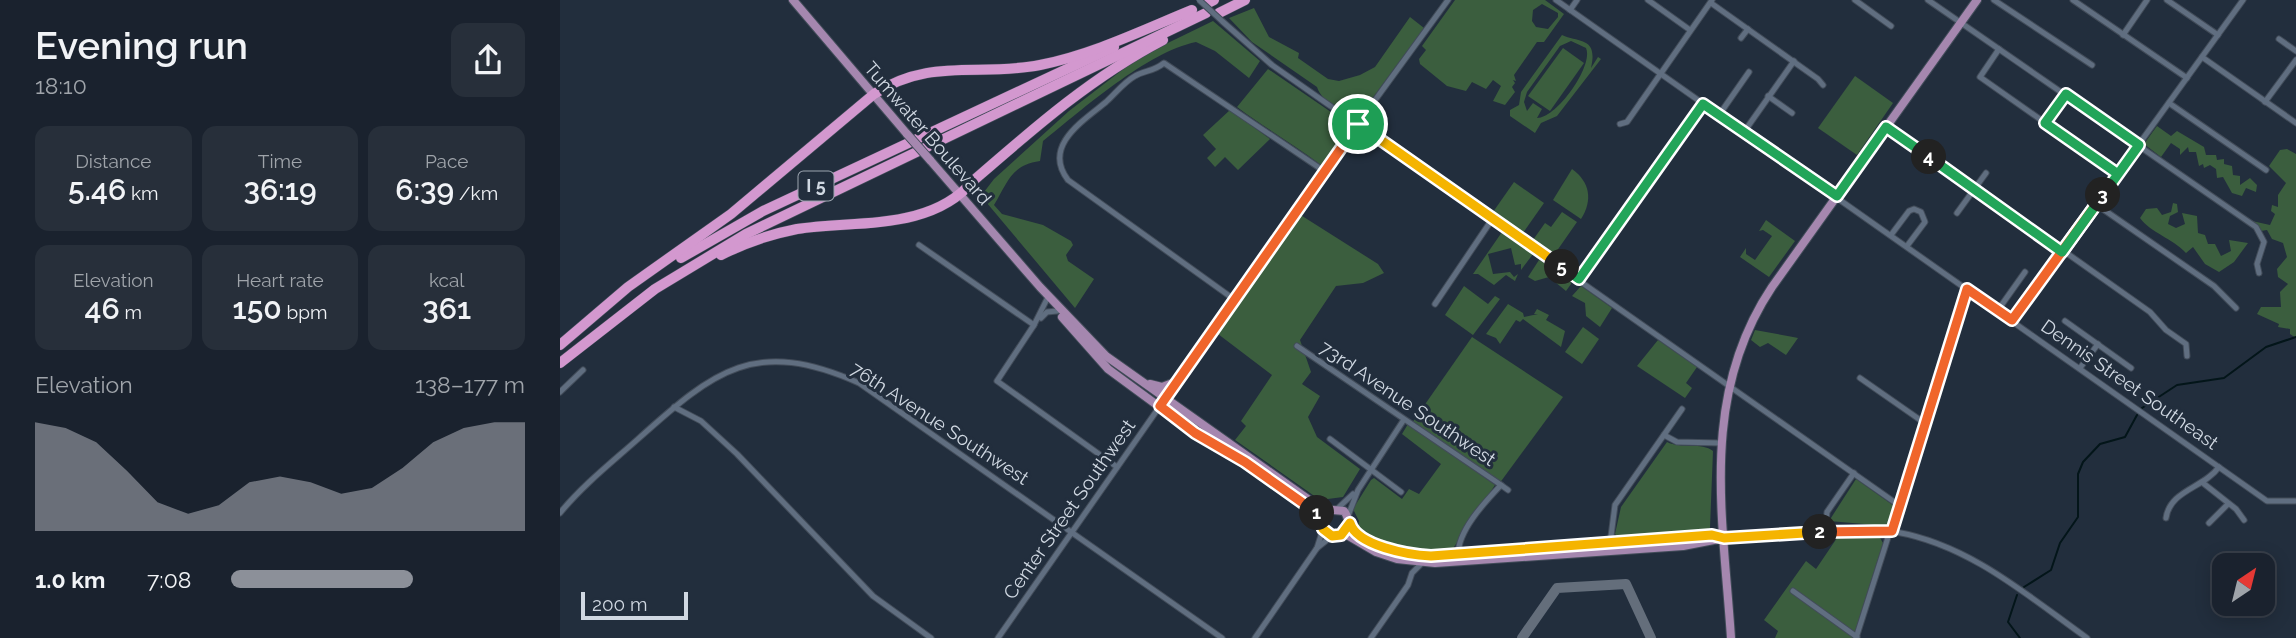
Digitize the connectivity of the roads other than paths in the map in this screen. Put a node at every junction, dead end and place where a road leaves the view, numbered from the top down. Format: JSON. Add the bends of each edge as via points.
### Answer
{"nodes":[{"id":1,"x":793,"y":0,"type":"edge"},
{"id":2,"x":1234,"y":0,"type":"edge"},
{"id":3,"x":1245,"y":0,"type":"edge"},
{"id":4,"x":1448,"y":0,"type":"edge"},
{"id":5,"x":1556,"y":0,"type":"edge"},
{"id":6,"x":1577,"y":0,"type":"edge"},
{"id":7,"x":1648,"y":0,"type":"edge"},
{"id":8,"x":1855,"y":0,"type":"edge"},
{"id":9,"x":1928,"y":0,"type":"edge"},
{"id":10,"x":1977,"y":0,"type":"edge"},
{"id":11,"x":1994,"y":0,"type":"edge"},
{"id":12,"x":2073,"y":0,"type":"edge"},
{"id":13,"x":2147,"y":0,"type":"edge"},
{"id":14,"x":2167,"y":0,"type":"edge"},
{"id":15,"x":2243,"y":0,"type":"edge"},
{"id":16,"x":1712,"y":1,"type":"edge"},
{"id":17,"x":1209,"y":9,"type":"edge"},
{"id":18,"x":1570,"y":10,"type":"junction"},
{"id":19,"x":1960,"y":23,"type":"junction"},
{"id":20,"x":1891,"y":26,"type":"dead end"},
{"id":21,"x":1748,"y":29,"type":"junction"},
{"id":22,"x":1690,"y":30,"type":"junction"},
{"id":23,"x":2123,"y":35,"type":"junction"},
{"id":24,"x":2218,"y":35,"type":"junction"},
{"id":25,"x":1741,"y":38,"type":"dead end"},
{"id":26,"x":2279,"y":40,"type":"dead end"},
{"id":27,"x":1999,"y":49,"type":"junction"},
{"id":28,"x":2296,"y":51,"type":"edge"},
{"id":29,"x":2202,"y":58,"type":"junction"},
{"id":30,"x":1794,"y":61,"type":"junction"},
{"id":31,"x":2296,"y":61,"type":"edge"},
{"id":32,"x":2092,"y":65,"type":"dead end"},
{"id":33,"x":1749,"y":72,"type":"dead end"},
{"id":34,"x":1660,"y":73,"type":"junction"},
{"id":35,"x":2187,"y":78,"type":"junction"},
{"id":36,"x":1823,"y":85,"type":"dead end"},
{"id":37,"x":874,"y":94,"type":"junction"},
{"id":38,"x":2066,"y":94,"type":"junction"},
{"id":39,"x":1768,"y":96,"type":"junction"},
{"id":40,"x":2265,"y":102,"type":"junction"},
{"id":41,"x":2169,"y":103,"type":"junction"},
{"id":42,"x":1703,"y":104,"type":"junction"},
{"id":43,"x":1792,"y":113,"type":"dead end"},
{"id":44,"x":1719,"y":115,"type":"junction"},
{"id":45,"x":2045,"y":123,"type":"junction"},
{"id":46,"x":2296,"y":123,"type":"edge"},
{"id":47,"x":1358,"y":124,"type":"junction"},
{"id":48,"x":1620,"y":124,"type":"dead end"},
{"id":49,"x":1886,"y":127,"type":"junction"},
{"id":50,"x":1744,"y":132,"type":"junction"},
{"id":51,"x":2139,"y":145,"type":"junction"},
{"id":52,"x":2266,"y":170,"type":"dead end"},
{"id":53,"x":1324,"y":171,"type":"junction"},
{"id":54,"x":1986,"y":173,"type":"dead end"},
{"id":55,"x":2118,"y":174,"type":"junction"},
{"id":56,"x":1973,"y":190,"type":"junction"},
{"id":57,"x":961,"y":196,"type":"junction"},
{"id":58,"x":1837,"y":196,"type":"junction"},
{"id":59,"x":2096,"y":205,"type":"junction"},
{"id":60,"x":1957,"y":213,"type":"dead end"},
{"id":61,"x":1493,"y":218,"type":"junction"},
{"id":62,"x":1891,"y":235,"type":"junction"},
{"id":63,"x":919,"y":245,"type":"dead end"},
{"id":64,"x":1908,"y":246,"type":"junction"},
{"id":65,"x":2062,"y":252,"type":"junction"},
{"id":66,"x":2025,"y":272,"type":"dead end"},
{"id":67,"x":2259,"y":273,"type":"dead end"},
{"id":68,"x":1579,"y":279,"type":"junction"},
{"id":69,"x":1040,"y":287,"type":"junction"},
{"id":70,"x":1967,"y":289,"type":"junction"},
{"id":71,"x":1048,"y":297,"type":"junction"},
{"id":72,"x":1235,"y":300,"type":"junction"},
{"id":73,"x":635,"y":303,"type":"junction"},
{"id":74,"x":1435,"y":304,"type":"dead end"},
{"id":75,"x":2236,"y":308,"type":"dead end"},
{"id":76,"x":1998,"y":310,"type":"junction"},
{"id":77,"x":1057,"y":311,"type":"junction"},
{"id":78,"x":2012,"y":320,"type":"junction"},
{"id":79,"x":2065,"y":321,"type":"dead end"},
{"id":80,"x":1034,"y":325,"type":"junction"},
{"id":81,"x":2098,"y":344,"type":"junction"},
{"id":82,"x":560,"y":345,"type":"edge"},
{"id":83,"x":1297,"y":346,"type":"dead end"},
{"id":84,"x":2187,"y":356,"type":"dead end"},
{"id":85,"x":560,"y":363,"type":"edge"},
{"id":86,"x":2080,"y":368,"type":"junction"},
{"id":87,"x":2131,"y":368,"type":"dead end"},
{"id":88,"x":583,"y":370,"type":"dead end"},
{"id":89,"x":1860,"y":378,"type":"dead end"},
{"id":90,"x":1178,"y":381,"type":"junction"},
{"id":91,"x":1147,"y":384,"type":"junction"},
{"id":92,"x":1729,"y":384,"type":"junction"},
{"id":93,"x":560,"y":392,"type":"edge"},
{"id":94,"x":1166,"y":398,"type":"junction"},
{"id":95,"x":1160,"y":406,"type":"junction"},
{"id":96,"x":674,"y":407,"type":"junction"},
{"id":97,"x":1682,"y":409,"type":"dead end"},
{"id":98,"x":1404,"y":421,"type":"junction"},
{"id":99,"x":1926,"y":424,"type":"junction"},
{"id":100,"x":1211,"y":430,"type":"junction"},
{"id":101,"x":1664,"y":435,"type":"junction"},
{"id":102,"x":1330,"y":439,"type":"dead end"},
{"id":103,"x":1720,"y":443,"type":"junction"},
{"id":104,"x":1117,"y":467,"type":"junction"},
{"id":105,"x":2219,"y":467,"type":"junction"},
{"id":106,"x":1370,"y":470,"type":"junction"},
{"id":107,"x":1854,"y":473,"type":"junction"},
{"id":108,"x":2203,"y":483,"type":"junction"},
{"id":109,"x":1501,"y":485,"type":"junction"},
{"id":110,"x":1358,"y":490,"type":"junction"},
{"id":111,"x":1508,"y":490,"type":"dead end"},
{"id":112,"x":1401,"y":492,"type":"dead end"},
{"id":113,"x":2295,"y":501,"type":"edge"},
{"id":114,"x":2228,"y":504,"type":"junction"},
{"id":115,"x":1900,"y":506,"type":"junction"},
{"id":116,"x":1334,"y":509,"type":"junction"},
{"id":117,"x":560,"y":513,"type":"edge"},
{"id":118,"x":2166,"y":518,"type":"dead end"},
{"id":119,"x":1349,"y":519,"type":"junction"},
{"id":120,"x":2244,"y":520,"type":"dead end"},
{"id":121,"x":2208,"y":523,"type":"dead end"},
{"id":122,"x":1322,"y":524,"type":"junction"},
{"id":123,"x":1072,"y":531,"type":"junction"},
{"id":124,"x":1892,"y":531,"type":"junction"},
{"id":125,"x":1825,"y":532,"type":"junction"},
{"id":126,"x":1336,"y":536,"type":"junction"},
{"id":127,"x":1724,"y":538,"type":"junction"},
{"id":128,"x":1363,"y":542,"type":"junction"},
{"id":129,"x":1611,"y":547,"type":"junction"},
{"id":130,"x":1317,"y":548,"type":"junction"},
{"id":131,"x":1458,"y":555,"type":"junction"},
{"id":132,"x":1404,"y":561,"type":"junction"},
{"id":133,"x":1422,"y":563,"type":"junction"},
{"id":134,"x":1412,"y":573,"type":"junction"},
{"id":135,"x":1793,"y":591,"type":"dead end"},
{"id":136,"x":1857,"y":637,"type":"edge"},
{"id":137,"x":931,"y":638,"type":"edge"},
{"id":138,"x":998,"y":638,"type":"edge"},
{"id":139,"x":1222,"y":638,"type":"edge"},
{"id":140,"x":1255,"y":638,"type":"edge"},
{"id":141,"x":1371,"y":638,"type":"edge"},
{"id":142,"x":1731,"y":638,"type":"edge"},
{"id":143,"x":2087,"y":638,"type":"edge"}],
"edges":[{"from":1,"to":37,"type":"main road","name":"Tumwater Boulevard"},
{"from":2,"to":17,"type":"highway","number":"I 5"},
{"from":3,"to":17,"type":"highway"},
{"from":4,"to":47,"type":"street","name":"Center Street Southwest"},
{"from":5,"to":18,"type":"street","name":"Dennis Street Southeast"},
{"from":6,"to":18,"type":"street"},
{"from":7,"to":22,"type":"street"},
{"from":8,"to":20,"type":"street"},
{"from":9,"to":19,"type":"street"},
{"from":10,"to":19,"type":"main road"},
{"from":11,"to":32,"type":"street"},
{"from":12,"to":23,"type":"street"},
{"from":13,"to":23,"type":"street"},
{"from":14,"to":24,"type":"street"},
{"from":15,"to":24,"type":"street"},
{"from":16,"to":21,"type":"street"},
{"from":16,"to":22,"type":"street"},
{"from":17,"to":37,"type":"highway","via":[[1053,62],[1010,69],[930,70]]},
{"from":17,"to":47,"type":"street","via":[[1251,49]]},
{"from":17,"to":57,"type":"highway","via":[[1072,96]]},
{"from":17,"to":73,"type":"highway","number":"I 5","via":[[746,234]]},
{"from":17,"to":82,"type":"highway","number":"I 5","via":[[737,225],[655,274]]},
{"from":18,"to":34,"type":"street","name":"Dennis Street Southeast"},
{"from":19,"to":27,"type":"street"},
{"from":19,"to":49,"type":"main road"},
{"from":21,"to":25,"type":"street"},
{"from":21,"to":30,"type":"street"},
{"from":22,"to":34,"type":"street"},
{"from":23,"to":35,"type":"street"},
{"from":24,"to":29,"type":"street"},
{"from":26,"to":28,"type":"street"},
{"from":27,"to":38,"type":"street"},
{"from":27,"to":45,"type":"street","via":[[1980,77]]},
{"from":29,"to":35,"type":"street"},
{"from":29,"to":40,"type":"street"},
{"from":30,"to":36,"type":"street"},
{"from":30,"to":39,"type":"street"},
{"from":31,"to":40,"type":"street"},
{"from":33,"to":44,"type":"street"},
{"from":34,"to":42,"type":"street","name":"Dennis Street Southeast"},
{"from":34,"to":48,"type":"street","via":[[1627,122]]},
{"from":35,"to":41,"type":"street"},
{"from":37,"to":57,"type":"main road","name":"Tumwater Boulevard","bridge":true},
{"from":37,"to":82,"type":"highway","via":[[731,214],[628,287]]},
{"from":38,"to":45,"type":"street"},
{"from":38,"to":51,"type":"street"},
{"from":39,"to":43,"type":"street"},
{"from":39,"to":50,"type":"street"},
{"from":40,"to":46,"type":"street"},
{"from":41,"to":51,"type":"street"},
{"from":41,"to":52,"type":"street"},
{"from":42,"to":44,"type":"street","name":"Dennis Street Southeast"},
{"from":42,"to":68,"type":"street"},
{"from":44,"to":50,"type":"street","name":"Dennis Street Southeast"},
{"from":45,"to":55,"type":"street"},
{"from":47,"to":53,"type":"street","name":"Center Street Southwest"},
{"from":47,"to":61,"type":"street"},
{"from":49,"to":56,"type":"street"},
{"from":49,"to":58,"type":"main road"},
{"from":50,"to":58,"type":"street","name":"Dennis Street Southeast"},
{"from":51,"to":55,"type":"street"},
{"from":51,"to":67,"type":"street","via":[[2256,228],[2264,242]]},
{"from":53,"to":72,"type":"street","name":"Center Street Southwest"},
{"from":53,"to":72,"type":"street","via":[[1164,63],[1152,72],[1136,75],[1083,117],[1066,139],[1059,152],[1068,180]]},
{"from":54,"to":56,"type":"street"},
{"from":55,"to":59,"type":"street"},
{"from":56,"to":60,"type":"street"},
{"from":56,"to":65,"type":"street"},
{"from":57,"to":69,"type":"main road","name":"Tumwater Boulevard"},
{"from":57,"to":73,"type":"highway","via":[[910,217],[764,237],[717,257]]},
{"from":58,"to":62,"type":"street","name":"Dennis Street Southeast"},
{"from":58,"to":92,"type":"main road","via":[[1758,310]]},
{"from":59,"to":65,"type":"street"},
{"from":59,"to":75,"type":"street","via":[[2214,286]]},
{"from":61,"to":68,"type":"street"},
{"from":61,"to":74,"type":"street"},
{"from":62,"to":64,"type":"street","name":"Dennis Street Southeast"},
{"from":62,"to":64,"type":"street","via":[[1909,211],[1921,212],[1925,222]]},
{"from":63,"to":80,"type":"street"},
{"from":64,"to":70,"type":"street","name":"Dennis Street Southeast"},
{"from":65,"to":78,"type":"street"},
{"from":65,"to":84,"type":"street","via":[[2150,312],[2186,344]]},
{"from":66,"to":76,"type":"street"},
{"from":68,"to":92,"type":"street"},
{"from":69,"to":71,"type":"main road","name":"Tumwater Boulevard"},
{"from":69,"to":91,"type":"main road","name":"Tumwater Boulevard","via":[[1106,356]]},
{"from":70,"to":76,"type":"street","name":"Dennis Street Southeast"},
{"from":70,"to":99,"type":"street"},
{"from":71,"to":77,"type":"main road","name":"Tumwater Boulevard"},
{"from":71,"to":80,"type":"street"},
{"from":72,"to":90,"type":"street","name":"Center Street Southwest"},
{"from":73,"to":85,"type":"highway","number":"I 5"},
{"from":76,"to":78,"type":"street","name":"Dennis Street Southeast"},
{"from":77,"to":80,"type":"street","via":[[1047,312]]},
{"from":77,"to":95,"type":"main road","name":"Tumwater Boulevard","via":[[1108,369]]},
{"from":78,"to":86,"type":"street","name":"Dennis Street Southeast"},
{"from":79,"to":81,"type":"street"},
{"from":80,"to":104,"type":"street","via":[[997,381]]},
{"from":81,"to":86,"type":"street"},
{"from":81,"to":87,"type":"street"},
{"from":83,"to":98,"type":"street","name":"73rd Avenue Southwest"},
{"from":86,"to":105,"type":"street","name":"Dennis Street Southeast"},
{"from":88,"to":93,"type":"street"},
{"from":89,"to":99,"type":"street"},
{"from":90,"to":91,"type":"main road","via":[[1162,387]]},
{"from":90,"to":94,"type":"street","name":"Center Street Southwest"},
{"from":91,"to":94,"type":"main road","name":"Tumwater Boulevard"},
{"from":92,"to":103,"type":"main road"},
{"from":92,"to":107,"type":"street"},
{"from":94,"to":95,"type":"street","name":"Center Street Southwest"},
{"from":94,"to":100,"type":"main road","name":"Tumwater Boulevard"},
{"from":95,"to":100,"type":"main road","via":[[1198,428]]},
{"from":95,"to":104,"type":"street","name":"Center Street Southwest"},
{"from":95,"to":122,"type":"main road","name":"Tumwater Boulevard","via":[[1316,512]]},
{"from":96,"to":117,"type":"street","name":"76th Avenue Southwest","via":[[575,494]]},
{"from":96,"to":123,"type":"street","name":"76th Avenue Southwest","via":[[736,367],[773,362],[818,367],[859,383]]},
{"from":96,"to":137,"type":"street","via":[[701,421],[737,454],[885,607]]},
{"from":97,"to":101,"type":"street"},
{"from":98,"to":106,"type":"street"},
{"from":98,"to":109,"type":"street","name":"73rd Avenue Southwest"},
{"from":99,"to":115,"type":"street"},
{"from":100,"to":116,"type":"main road","name":"Tumwater Boulevard","via":[[1322,509]]},
{"from":101,"to":103,"type":"street","via":[[1677,442]]},
{"from":101,"to":129,"type":"street","via":[[1615,505]]},
{"from":102,"to":106,"type":"street"},
{"from":103,"to":127,"type":"main road"},
{"from":104,"to":123,"type":"street","name":"Center Street Southwest"},
{"from":105,"to":108,"type":"street"},
{"from":105,"to":113,"type":"street","name":"Dennis Street Southeast","via":[[2267,501],[2279,505]]},
{"from":106,"to":110,"type":"street"},
{"from":106,"to":112,"type":"street"},
{"from":107,"to":115,"type":"street"},
{"from":107,"to":125,"type":"street","via":[[1828,512]]},
{"from":108,"to":114,"type":"street"},
{"from":108,"to":118,"type":"street","via":[[2194,484],[2174,500]]},
{"from":109,"to":111,"type":"street","name":"73rd Avenue Southwest"},
{"from":109,"to":131,"type":"street","via":[[1463,536]]},
{"from":110,"to":116,"type":"street"},
{"from":110,"to":119,"type":"street"},
{"from":114,"to":120,"type":"street"},
{"from":114,"to":121,"type":"street"},
{"from":115,"to":124,"type":"street"},
{"from":116,"to":119,"type":"main road","name":"Tumwater Boulevard"},
{"from":116,"to":122,"type":"main road"},
{"from":119,"to":126,"type":"main road"},
{"from":119,"to":128,"type":"main road"},
{"from":122,"to":126,"type":"main road","name":"Tumwater Boulevard"},
{"from":122,"to":130,"type":"street"},
{"from":123,"to":138,"type":"street","name":"Center Street Southwest"},
{"from":123,"to":139,"type":"street","name":"76th Avenue Southwest"},
{"from":124,"to":125,"type":"street"},
{"from":124,"to":136,"type":"street"},
{"from":124,"to":143,"type":"street","via":[[1978,562]]},
{"from":125,"to":127,"type":"street"},
{"from":126,"to":128,"type":"main road"},
{"from":126,"to":130,"type":"street"},
{"from":127,"to":129,"type":"main road","via":[[1683,546]]},
{"from":127,"to":142,"type":"main road"},
{"from":128,"to":131,"type":"main road","via":[[1409,554]]},
{"from":128,"to":132,"type":"main road"},
{"from":129,"to":131,"type":"main road"},
{"from":129,"to":133,"type":"main road"},
{"from":130,"to":140,"type":"street"},
{"from":132,"to":133,"type":"main road"},
{"from":132,"to":134,"type":"street"},
{"from":133,"to":134,"type":"street"},
{"from":134,"to":141,"type":"street"},
{"from":135,"to":136,"type":"street"}]}
